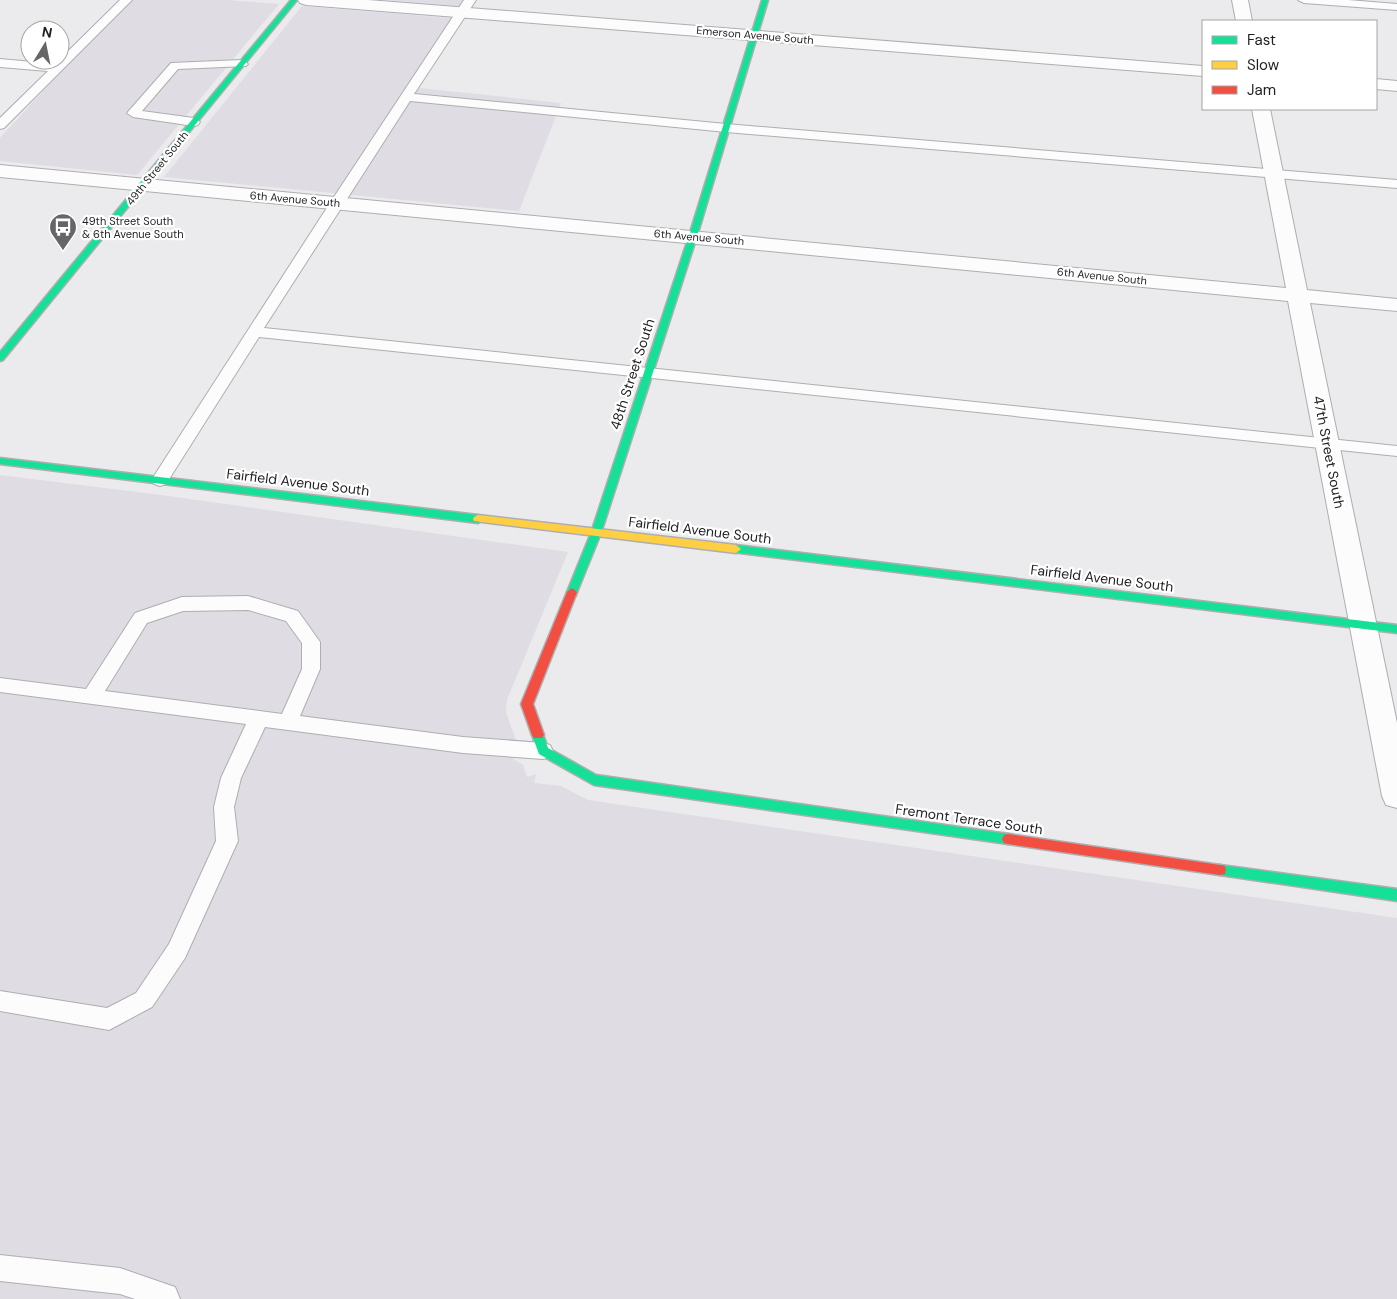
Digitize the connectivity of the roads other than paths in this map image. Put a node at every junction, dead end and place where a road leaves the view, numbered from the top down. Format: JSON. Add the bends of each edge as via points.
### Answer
{"nodes":[{"id":1,"x":126,"y":0,"type":"edge"},
{"id":2,"x":294,"y":0,"type":"edge"},
{"id":3,"x":306,"y":0,"type":"edge"},
{"id":4,"x":766,"y":0,"type":"edge"},
{"id":5,"x":1240,"y":0,"type":"edge"},
{"id":6,"x":1304,"y":0,"type":"edge"},
{"id":7,"x":467,"y":6,"type":"edge"},
{"id":8,"x":1397,"y":6,"type":"edge"},
{"id":9,"x":1244,"y":20,"type":"edge"},
{"id":10,"x":755,"y":35,"type":"junction"},
{"id":11,"x":70,"y":55,"type":"edge"},
{"id":12,"x":0,"y":63,"type":"edge"},
{"id":13,"x":242,"y":64,"type":"junction"},
{"id":14,"x":20,"y":65,"type":"edge"},
{"id":15,"x":55,"y":70,"type":"edge"},
{"id":16,"x":1202,"y":71,"type":"edge"},
{"id":17,"x":1377,"y":84,"type":"edge"},
{"id":18,"x":1397,"y":86,"type":"edge"},
{"id":19,"x":406,"y":98,"type":"junction"},
{"id":20,"x":1261,"y":110,"type":"edge"},
{"id":21,"x":194,"y":122,"type":"junction"},
{"id":22,"x":0,"y":125,"type":"edge"},
{"id":23,"x":726,"y":128,"type":"junction"},
{"id":24,"x":0,"y":171,"type":"edge"},
{"id":25,"x":1274,"y":173,"type":"junction"},
{"id":26,"x":143,"y":184,"type":"junction"},
{"id":27,"x":1397,"y":184,"type":"edge"},
{"id":28,"x":338,"y":203,"type":"junction"},
{"id":29,"x":693,"y":236,"type":"junction"},
{"id":30,"x":1298,"y":295,"type":"junction"},
{"id":31,"x":1397,"y":305,"type":"edge"},
{"id":32,"x":254,"y":332,"type":"junction"},
{"id":33,"x":0,"y":358,"type":"edge"},
{"id":34,"x":648,"y":373,"type":"junction"},
{"id":35,"x":1328,"y":444,"type":"junction"},
{"id":36,"x":1397,"y":451,"type":"edge"},
{"id":37,"x":0,"y":461,"type":"edge"},
{"id":38,"x":160,"y":480,"type":"junction"},
{"id":39,"x":596,"y":533,"type":"junction"},
{"id":40,"x":1363,"y":625,"type":"junction"},
{"id":41,"x":1397,"y":629,"type":"edge"},
{"id":42,"x":0,"y":685,"type":"edge"},
{"id":43,"x":91,"y":697,"type":"junction"},
{"id":44,"x":260,"y":718,"type":"junction"},
{"id":45,"x":288,"y":722,"type":"junction"},
{"id":46,"x":543,"y":751,"type":"junction"},
{"id":47,"x":1397,"y":796,"type":"edge"},
{"id":48,"x":1397,"y":896,"type":"edge"},
{"id":49,"x":0,"y":1000,"type":"edge"},
{"id":50,"x":0,"y":1268,"type":"edge"},
{"id":51,"x":167,"y":1299,"type":"edge"}],
"edges":[{"from":1,"to":11,"type":"lane"},
{"from":2,"to":13,"type":"street","name":"49th Street South"},
{"from":3,"to":7,"type":"street","name":"Emerson Avenue South"},
{"from":4,"to":10,"type":"street","name":"48th Street South"},
{"from":5,"to":9,"type":"street"},
{"from":6,"to":8,"type":"lane"},
{"from":7,"to":10,"type":"street","name":"Emerson Avenue South"},
{"from":7,"to":19,"type":"lane"},
{"from":10,"to":16,"type":"street","name":"Emerson Avenue South"},
{"from":10,"to":23,"type":"street","name":"48th Street South"},
{"from":12,"to":14,"type":"lane"},
{"from":13,"to":21,"type":"street","name":"49th Street South"},
{"from":13,"to":21,"type":"lane","via":[[175,66],[133,113]]},
{"from":15,"to":22,"type":"lane"},
{"from":17,"to":18,"type":"street"},
{"from":19,"to":23,"type":"lane"},
{"from":19,"to":28,"type":"lane"},
{"from":20,"to":25,"type":"street","name":"47th Street South"},
{"from":21,"to":26,"type":"street","name":"49th Street South"},
{"from":23,"to":25,"type":"lane"},
{"from":23,"to":29,"type":"street","name":"48th Street South"},
{"from":24,"to":26,"type":"street","name":"6th Avenue South"},
{"from":25,"to":27,"type":"lane"},
{"from":25,"to":30,"type":"street","name":"47th Street South"},
{"from":26,"to":28,"type":"street","name":"6th Avenue South"},
{"from":26,"to":33,"type":"street","name":"49th Street South"},
{"from":28,"to":29,"type":"street","name":"6th Avenue South"},
{"from":28,"to":32,"type":"lane"},
{"from":29,"to":30,"type":"street","name":"6th Avenue South"},
{"from":29,"to":34,"type":"street","name":"48th Street South"},
{"from":30,"to":31,"type":"street","name":"6th Avenue South"},
{"from":30,"to":35,"type":"street","name":"47th Street South"},
{"from":32,"to":34,"type":"lane"},
{"from":32,"to":38,"type":"lane"},
{"from":34,"to":35,"type":"lane"},
{"from":34,"to":39,"type":"street","name":"48th Street South"},
{"from":35,"to":36,"type":"lane"},
{"from":35,"to":40,"type":"street","name":"47th Street South"},
{"from":37,"to":38,"type":"street","name":"Fairfield Avenue South"},
{"from":38,"to":39,"type":"street","name":"Fairfield Avenue South"},
{"from":39,"to":40,"type":"street","name":"Fairfield Avenue South"},
{"from":39,"to":46,"type":"street","name":"48th Street South","via":[[527,704]]},
{"from":40,"to":41,"type":"street","name":"Fairfield Avenue South"},
{"from":40,"to":47,"type":"street","name":"47th Street South"},
{"from":42,"to":43,"type":"lane"},
{"from":43,"to":44,"type":"lane"},
{"from":43,"to":45,"type":"lane","via":[[141,618],[182,604],[248,604],[292,616],[311,642],[311,669]]},
{"from":44,"to":45,"type":"lane"},
{"from":44,"to":49,"type":"lane","via":[[231,778],[224,807],[227,842],[177,951],[144,1000],[109,1019]]},
{"from":45,"to":46,"type":"lane","via":[[463,746]]},
{"from":46,"to":48,"type":"street","name":"Fremont Terrace South","via":[[594,780]]},
{"from":50,"to":51,"type":"lane","via":[[120,1280]]}]}
